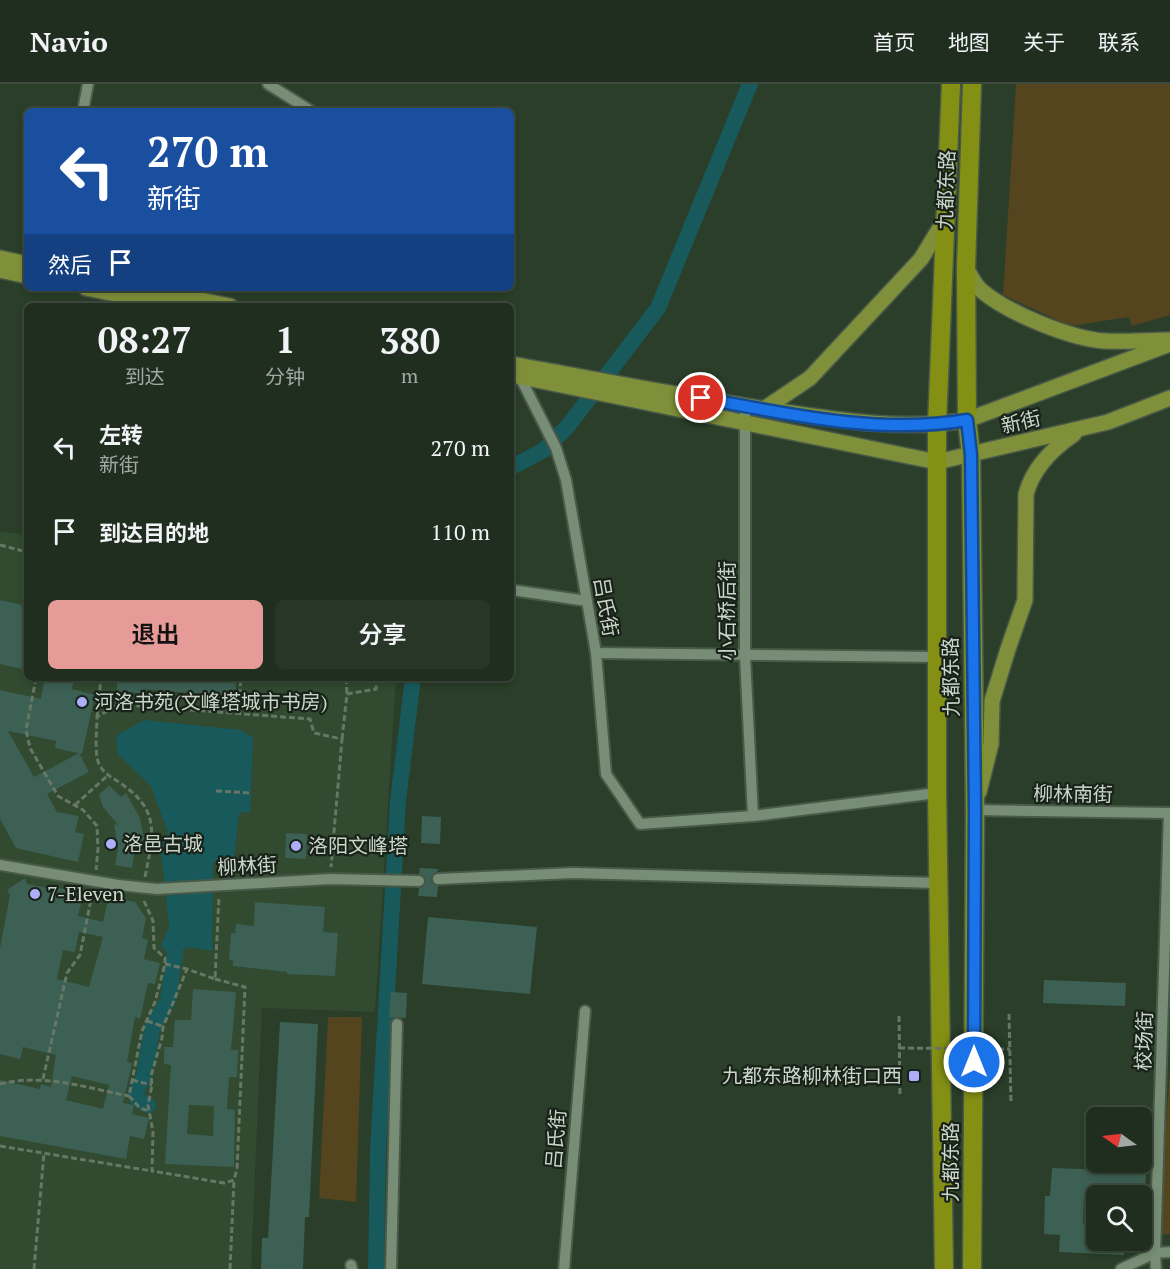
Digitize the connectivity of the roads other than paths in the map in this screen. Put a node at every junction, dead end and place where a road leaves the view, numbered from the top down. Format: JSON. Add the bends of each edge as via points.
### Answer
{"nodes":[{"id":1,"x":88,"y":84,"type":"edge"},
{"id":2,"x":268,"y":84,"type":"edge"},
{"id":3,"x":951,"y":84,"type":"edge"},
{"id":4,"x":972,"y":84,"type":"edge"},
{"id":5,"x":84,"y":108,"type":"edge"},
{"id":6,"x":306,"y":108,"type":"edge"},
{"id":7,"x":946,"y":218,"type":"junction"},
{"id":8,"x":0,"y":258,"type":"edge"},
{"id":9,"x":24,"y":263,"type":"edge"},
{"id":10,"x":966,"y":268,"type":"junction"},
{"id":11,"x":0,"y":270,"type":"edge"},
{"id":12,"x":24,"y":275,"type":"edge"},
{"id":13,"x":101,"y":291,"type":"edge"},
{"id":14,"x":157,"y":291,"type":"edge"},
{"id":15,"x":159,"y":303,"type":"edge"},
{"id":16,"x":215,"y":303,"type":"edge"},
{"id":17,"x":1170,"y":342,"type":"edge"},
{"id":18,"x":514,"y":370,"type":"edge"},
{"id":19,"x":633,"y":393,"type":"junction"},
{"id":20,"x":1170,"y":398,"type":"edge"},
{"id":21,"x":745,"y":406,"type":"junction"},
{"id":22,"x":764,"y":409,"type":"junction"},
{"id":23,"x":967,"y":420,"type":"junction"},
{"id":24,"x":745,"y":423,"type":"junction"},
{"id":25,"x":937,"y":425,"type":"junction"},
{"id":26,"x":1081,"y":429,"type":"junction"},
{"id":27,"x":971,"y":455,"type":"junction"},
{"id":28,"x":937,"y":462,"type":"junction"},
{"id":29,"x":514,"y":590,"type":"edge"},
{"id":30,"x":587,"y":601,"type":"junction"},
{"id":31,"x":596,"y":653,"type":"junction"},
{"id":32,"x":745,"y":656,"type":"junction"},
{"id":33,"x":936,"y":657,"type":"junction"},
{"id":34,"x":937,"y":793,"type":"junction"},
{"id":35,"x":975,"y":810,"type":"junction"},
{"id":36,"x":1169,"y":813,"type":"edge"},
{"id":37,"x":753,"y":816,"type":"junction"},
{"id":38,"x":0,"y":865,"type":"edge"},
{"id":39,"x":438,"y":879,"type":"dead end"},
{"id":40,"x":419,"y":881,"type":"dead end"},
{"id":41,"x":938,"y":883,"type":"junction"},
{"id":42,"x":585,"y":1011,"type":"dead end"},
{"id":43,"x":398,"y":1024,"type":"dead end"},
{"id":44,"x":1170,"y":1252,"type":"edge"},
{"id":45,"x":1155,"y":1253,"type":"junction"},
{"id":46,"x":391,"y":1269,"type":"edge"},
{"id":47,"x":564,"y":1269,"type":"edge"},
{"id":48,"x":944,"y":1269,"type":"edge"},
{"id":49,"x":972,"y":1269,"type":"edge"},
{"id":50,"x":1121,"y":1269,"type":"edge"},
{"id":51,"x":1156,"y":1269,"type":"edge"}],
"edges":[{"from":1,"to":5,"type":"street"},
{"from":2,"to":6,"type":"street"},
{"from":3,"to":7,"type":"highway","name":"九都东路"},
{"from":4,"to":10,"type":"highway","name":"九都东路"},
{"from":7,"to":22,"type":"main road","via":[[921,260],[810,378]]},
{"from":7,"to":25,"type":"highway","name":"九都东路"},
{"from":8,"to":9,"type":"main road"},
{"from":10,"to":17,"type":"main road","via":[[980,290],[1004,307],[1059,330],[1104,341]]},
{"from":10,"to":23,"type":"highway","name":"九都东路"},
{"from":11,"to":12,"type":"main road"},
{"from":13,"to":15,"type":"main road"},
{"from":14,"to":16,"type":"main road"},
{"from":17,"to":23,"type":"main road","name":"新街"},
{"from":18,"to":19,"type":"main road"},
{"from":18,"to":30,"type":"street","name":"吕氏街","via":[[556,448],[566,480]]},
{"from":19,"to":21,"type":"main road","name":"新街"},
{"from":19,"to":24,"type":"main road","name":"新街"},
{"from":20,"to":26,"type":"main road","name":"新街"},
{"from":21,"to":22,"type":"main road","name":"新街"},
{"from":21,"to":24,"type":"street","name":"小石桥后街"},
{"from":22,"to":25,"type":"main road","name":"新街","via":[[863,424]]},
{"from":23,"to":25,"type":"main road","name":"新街"},
{"from":23,"to":27,"type":"highway","name":"九都东路"},
{"from":24,"to":28,"type":"main road","name":"新街"},
{"from":24,"to":32,"type":"street","name":"小石桥后街"},
{"from":25,"to":28,"type":"highway","name":"九都东路"},
{"from":26,"to":27,"type":"main road","name":"新街"},
{"from":26,"to":35,"type":"main road","via":[[1057,445],[1030,479],[1025,507],[1027,589],[992,701],[991,744]]},
{"from":27,"to":28,"type":"main road","name":"新街"},
{"from":27,"to":35,"type":"highway","name":"九都东路"},
{"from":28,"to":33,"type":"highway","name":"九都东路"},
{"from":29,"to":30,"type":"street"},
{"from":30,"to":31,"type":"street","name":"吕氏街"},
{"from":31,"to":32,"type":"street"},
{"from":31,"to":37,"type":"street","name":"吕氏街","via":[[606,774],[640,824]]},
{"from":32,"to":33,"type":"street"},
{"from":32,"to":37,"type":"street","name":"小石桥后街"},
{"from":33,"to":34,"type":"highway","name":"九都东路"},
{"from":34,"to":37,"type":"street"},
{"from":34,"to":41,"type":"highway","name":"九都东路"},
{"from":35,"to":36,"type":"street","name":"柳林南街"},
{"from":35,"to":49,"type":"highway","name":"九都东路"},
{"from":36,"to":45,"type":"street","name":"校场街"},
{"from":38,"to":40,"type":"street","name":"柳林街","via":[[157,889],[330,879]]},
{"from":39,"to":41,"type":"street","via":[[573,873]]},
{"from":41,"to":48,"type":"highway","name":"九都东路"},
{"from":42,"to":47,"type":"street","name":"吕氏街"},
{"from":43,"to":46,"type":"street"},
{"from":44,"to":45,"type":"street"},
{"from":45,"to":50,"type":"street"},
{"from":45,"to":51,"type":"street","name":"校场街"}]}
